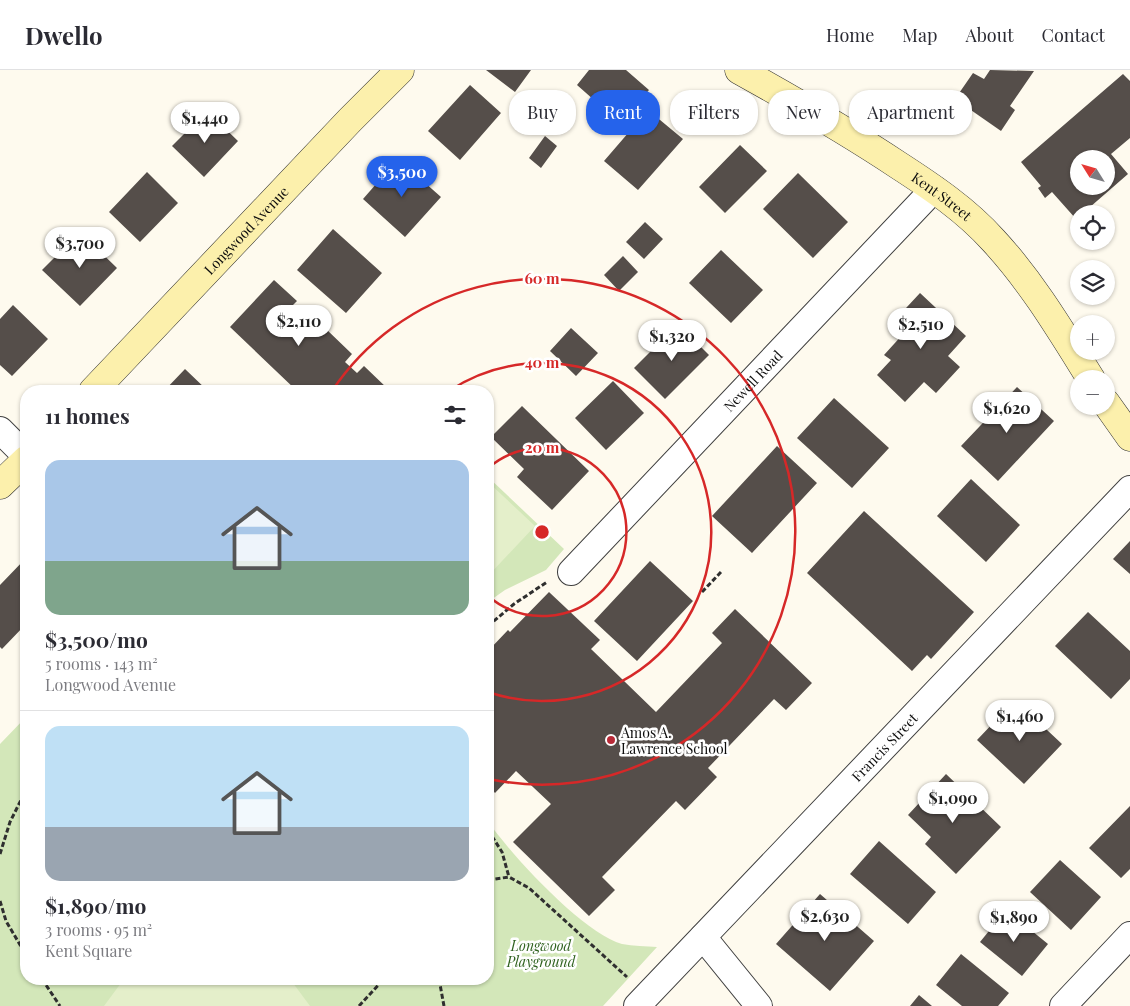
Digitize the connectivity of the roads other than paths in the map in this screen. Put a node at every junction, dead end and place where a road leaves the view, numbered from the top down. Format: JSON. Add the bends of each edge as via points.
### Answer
{"nodes":[{"id":1,"x":400,"y":70,"type":"edge"},
{"id":2,"x":739,"y":70,"type":"edge"},
{"id":3,"x":934,"y":189,"type":"junction"},
{"id":4,"x":1086,"y":370,"type":"edge"},
{"id":5,"x":99,"y":385,"type":"edge"},
{"id":6,"x":1114,"y":415,"type":"edge"},
{"id":7,"x":0,"y":430,"type":"edge"},
{"id":8,"x":1130,"y":437,"type":"edge"},
{"id":9,"x":20,"y":450,"type":"edge"},
{"id":10,"x":20,"y":466,"type":"edge"},
{"id":11,"x":0,"y":485,"type":"edge"},
{"id":12,"x":1130,"y":489,"type":"edge"},
{"id":13,"x":571,"y":572,"type":"road end"},
{"id":14,"x":1130,"y":935,"type":"edge"},
{"id":15,"x":703,"y":937,"type":"junction"},
{"id":16,"x":637,"y":1006,"type":"edge"},
{"id":17,"x":758,"y":1006,"type":"edge"},
{"id":18,"x":1063,"y":1006,"type":"edge"}],
"edges":[{"from":1,"to":5,"type":"street","name":"Longwood Avenue"},
{"from":2,"to":3,"type":"street","name":"Kent Street","via":[[823,117]]},
{"from":3,"to":4,"type":"street","name":"Kent Street","via":[[986,233],[1012,262],[1065,334]]},
{"from":3,"to":13,"type":"street","name":"Newell Road"},
{"from":6,"to":8,"type":"street"},
{"from":7,"to":9,"type":"street"},
{"from":10,"to":11,"type":"street"},
{"from":12,"to":15,"type":"street","name":"Francis Street"},
{"from":14,"to":18,"type":"street"},
{"from":15,"to":16,"type":"street","name":"Francis Street"},
{"from":15,"to":17,"type":"street"}]}
